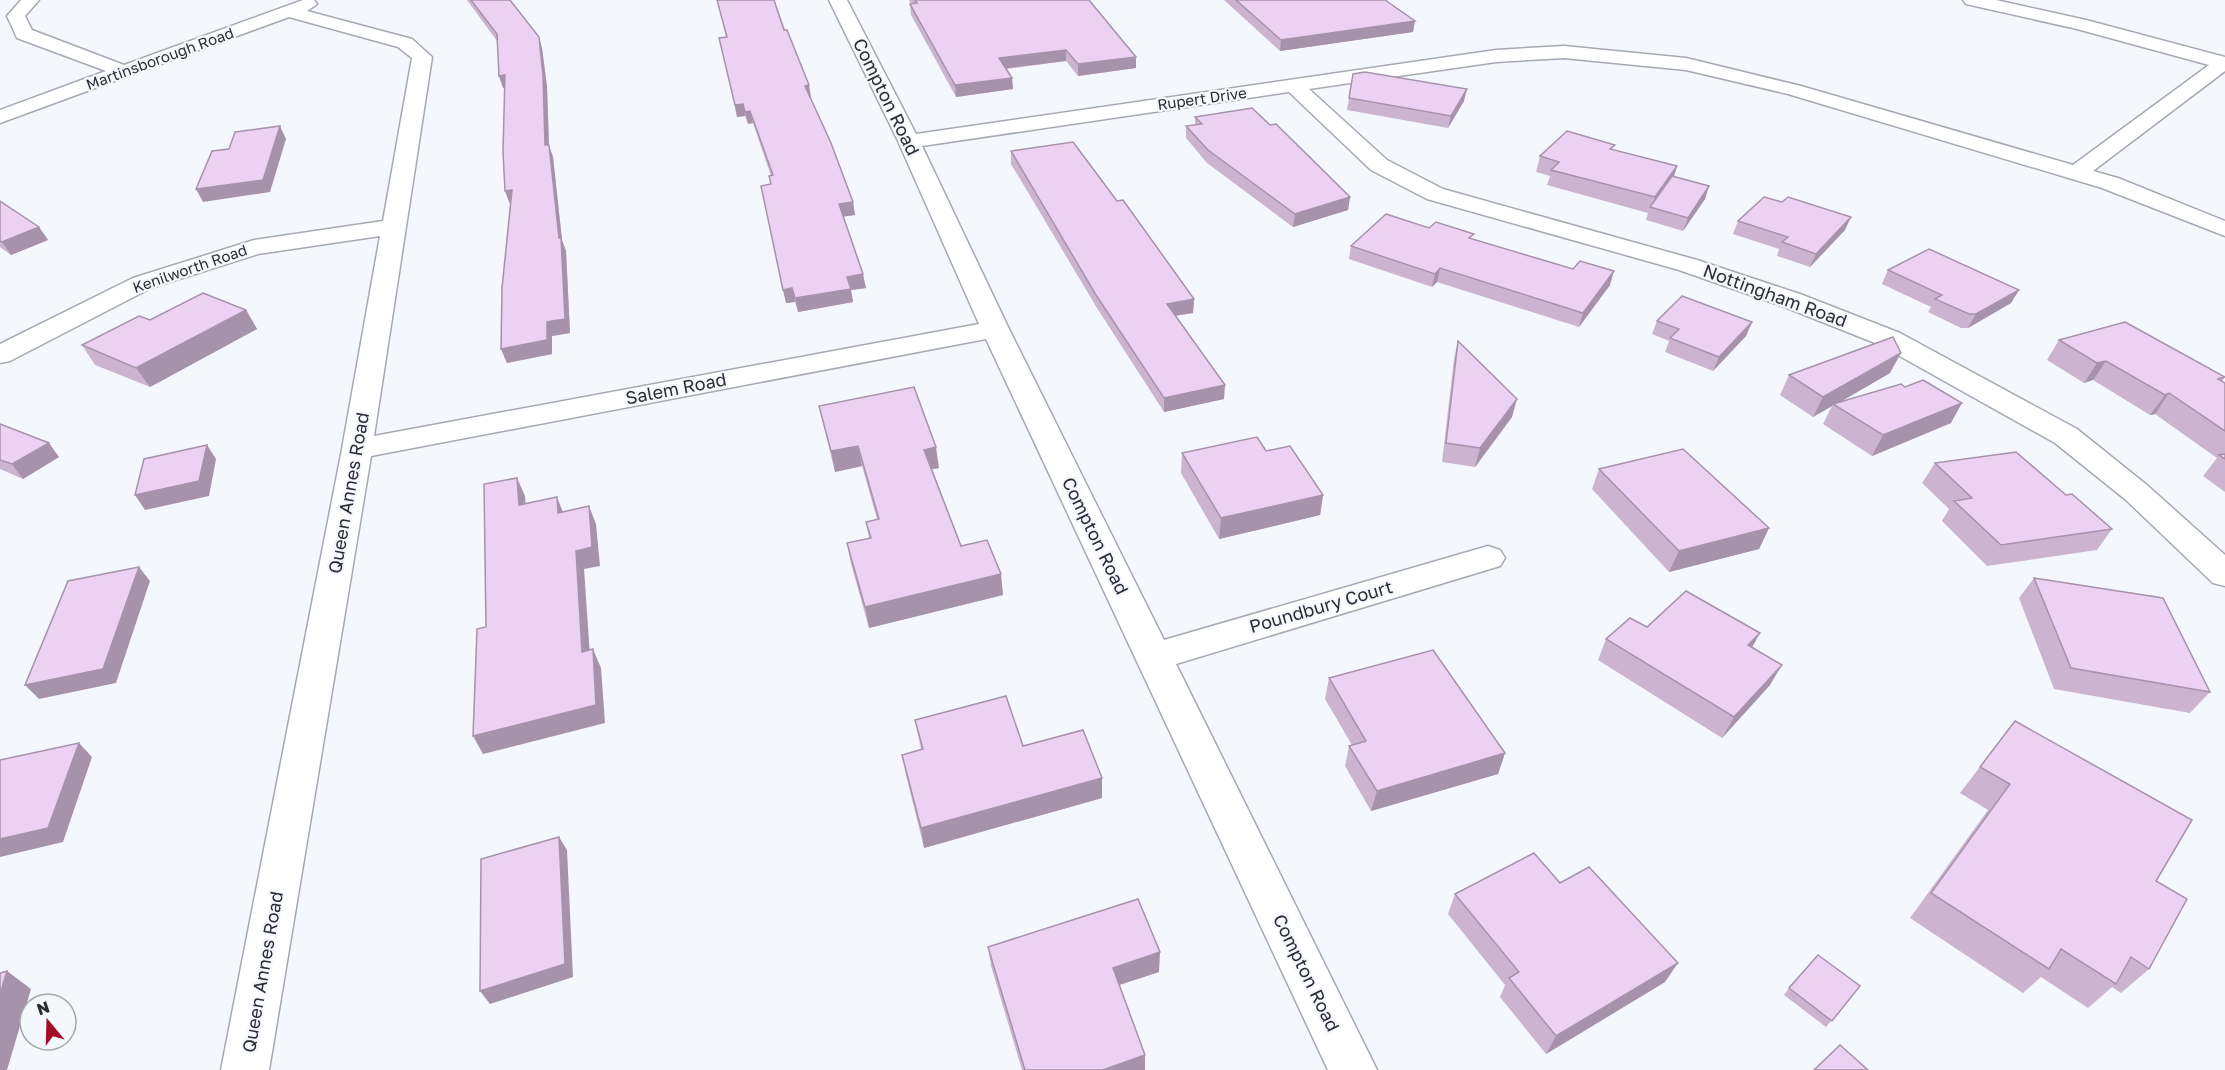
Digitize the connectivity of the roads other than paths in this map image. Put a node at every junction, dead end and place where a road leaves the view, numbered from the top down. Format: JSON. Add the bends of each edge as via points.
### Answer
{"nodes":[{"id":1,"x":30,"y":0,"type":"edge"},
{"id":2,"x":320,"y":0,"type":"edge"},
{"id":3,"x":838,"y":0,"type":"edge"},
{"id":4,"x":1972,"y":0,"type":"edge"},
{"id":5,"x":288,"y":11,"type":"junction"},
{"id":6,"x":2224,"y":63,"type":"edge"},
{"id":7,"x":125,"y":72,"type":"junction"},
{"id":8,"x":1294,"y":86,"type":"junction"},
{"id":9,"x":0,"y":117,"type":"edge"},
{"id":10,"x":909,"y":141,"type":"junction"},
{"id":11,"x":2076,"y":173,"type":"junction"},
{"id":12,"x":393,"y":227,"type":"junction"},
{"id":13,"x":2225,"y":229,"type":"edge"},
{"id":14,"x":994,"y":329,"type":"junction"},
{"id":15,"x":0,"y":355,"type":"edge"},
{"id":16,"x":357,"y":449,"type":"junction"},
{"id":17,"x":1488,"y":558,"type":"dead end"},
{"id":18,"x":2225,"y":574,"type":"edge"},
{"id":19,"x":1153,"y":657,"type":"junction"},
{"id":20,"x":245,"y":1070,"type":"edge"},
{"id":21,"x":1353,"y":1070,"type":"edge"}],
"edges":[{"from":1,"to":7,"type":"street","via":[[16,16],[24,34]]},
{"from":2,"to":5,"type":"street","name":"Martinsborough Road"},
{"from":3,"to":10,"type":"street","name":"Compton Road"},
{"from":4,"to":6,"type":"street"},
{"from":5,"to":7,"type":"street","name":"Martinsborough Road"},
{"from":5,"to":12,"type":"street","name":"Queen Annes Road","via":[[405,43],[422,57]]},
{"from":6,"to":11,"type":"street"},
{"from":7,"to":9,"type":"street","name":"Martinsborough Road"},
{"from":8,"to":10,"type":"street","name":"Rupert Drive"},
{"from":8,"to":11,"type":"street","name":"Rupert Drive","via":[[1496,56],[1564,52],[1686,64],[1794,90]]},
{"from":8,"to":18,"type":"street","name":"Nottingham Road","via":[[1379,165],[1435,194],[1688,265],[1890,339],[2066,436],[2138,493]]},
{"from":10,"to":14,"type":"street","name":"Compton Road"},
{"from":11,"to":13,"type":"street","name":"Rupert Drive"},
{"from":12,"to":15,"type":"street","name":"Kenilworth Road","via":[[254,247],[142,283]]},
{"from":12,"to":16,"type":"street","name":"Queen Annes Road"},
{"from":14,"to":16,"type":"street","name":"Salem Road"},
{"from":14,"to":19,"type":"street","name":"Compton Road"},
{"from":16,"to":20,"type":"street","name":"Queen Annes Road"},
{"from":17,"to":19,"type":"street","name":"Poundbury Court"},
{"from":19,"to":21,"type":"street","name":"Compton Road"}]}
